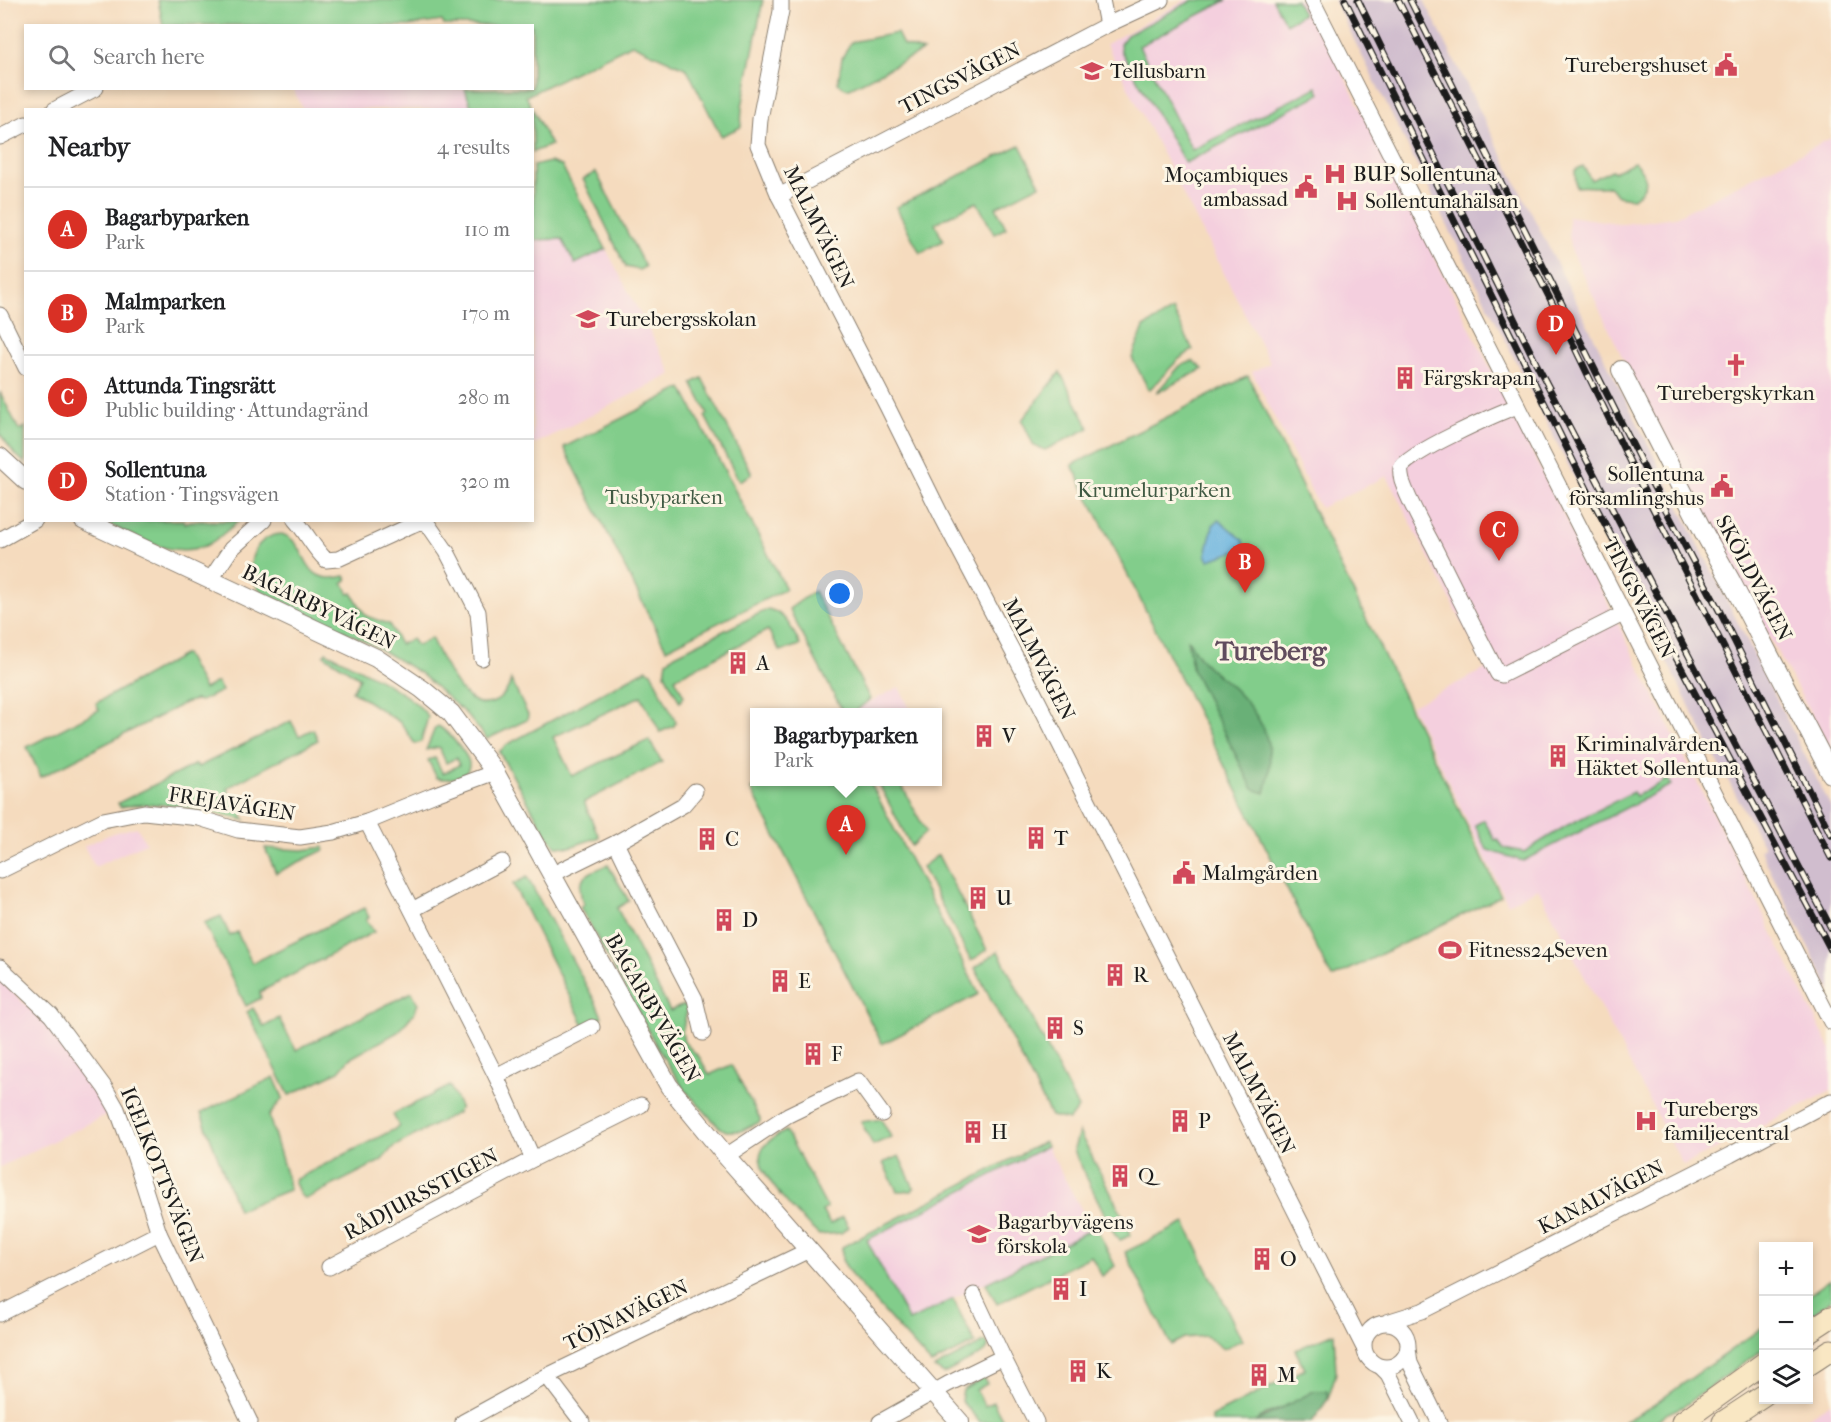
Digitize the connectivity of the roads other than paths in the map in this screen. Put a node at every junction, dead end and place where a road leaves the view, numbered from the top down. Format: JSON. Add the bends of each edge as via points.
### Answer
{"nodes":[{"id":1,"x":1102,"y":0,"type":"edge"},
{"id":2,"x":1161,"y":0,"type":"edge"},
{"id":3,"x":1312,"y":0,"type":"edge"},
{"id":4,"x":782,"y":4,"type":"edge"},
{"id":5,"x":1107,"y":25,"type":"junction"},
{"id":6,"x":92,"y":90,"type":"edge"},
{"id":7,"x":58,"y":108,"type":"edge"},
{"id":8,"x":24,"y":125,"type":"edge"},
{"id":9,"x":0,"y":136,"type":"edge"},
{"id":10,"x":779,"y":196,"type":"junction"},
{"id":11,"x":0,"y":315,"type":"edge"},
{"id":12,"x":24,"y":364,"type":"edge"},
{"id":13,"x":1622,"y":370,"type":"dead end"},
{"id":14,"x":1518,"y":406,"type":"junction"},
{"id":15,"x":0,"y":457,"type":"edge"},
{"id":16,"x":24,"y":479,"type":"edge"},
{"id":17,"x":32,"y":522,"type":"edge"},
{"id":18,"x":87,"y":522,"type":"edge"},
{"id":19,"x":262,"y":522,"type":"edge"},
{"id":20,"x":297,"y":522,"type":"edge"},
{"id":21,"x":419,"y":522,"type":"edge"},
{"id":22,"x":419,"y":522,"type":"edge"},
{"id":23,"x":0,"y":540,"type":"edge"},
{"id":24,"x":211,"y":579,"type":"junction"},
{"id":25,"x":1623,"y":614,"type":"junction"},
{"id":26,"x":482,"y":658,"type":"dead end"},
{"id":27,"x":495,"y":772,"type":"junction"},
{"id":28,"x":1831,"y":774,"type":"edge"},
{"id":29,"x":695,"y":791,"type":"dead end"},
{"id":30,"x":367,"y":822,"type":"junction"},
{"id":31,"x":616,"y":843,"type":"junction"},
{"id":32,"x":502,"y":862,"type":"dead end"},
{"id":33,"x":0,"y":871,"type":"edge"},
{"id":34,"x":553,"y":874,"type":"junction"},
{"id":35,"x":412,"y":910,"type":"junction"},
{"id":36,"x":0,"y":967,"type":"edge"},
{"id":37,"x":1831,"y":1022,"type":"edge"},
{"id":38,"x":592,"y":1027,"type":"dead end"},
{"id":39,"x":704,"y":1033,"type":"dead end"},
{"id":40,"x":496,"y":1077,"type":"junction"},
{"id":41,"x":1831,"y":1101,"type":"edge"},
{"id":42,"x":641,"y":1105,"type":"dead end"},
{"id":43,"x":882,"y":1114,"type":"dead end"},
{"id":44,"x":726,"y":1156,"type":"junction"},
{"id":45,"x":533,"y":1159,"type":"junction"},
{"id":46,"x":159,"y":1233,"type":"junction"},
{"id":47,"x":809,"y":1250,"type":"junction"},
{"id":48,"x":329,"y":1267,"type":"dead end"},
{"id":49,"x":974,"y":1295,"type":"dead end"},
{"id":50,"x":1422,"y":1311,"type":"junction"},
{"id":51,"x":1348,"y":1313,"type":"junction"},
{"id":52,"x":0,"y":1314,"type":"edge"},
{"id":53,"x":1831,"y":1317,"type":"edge"},
{"id":54,"x":1383,"y":1323,"type":"junction"},
{"id":55,"x":1813,"y":1329,"type":"edge"},
{"id":56,"x":1408,"y":1344,"type":"junction"},
{"id":57,"x":1363,"y":1346,"type":"junction"},
{"id":58,"x":1831,"y":1350,"type":"edge"},
{"id":59,"x":1003,"y":1357,"type":"junction"},
{"id":60,"x":1813,"y":1362,"type":"edge"},
{"id":61,"x":1381,"y":1366,"type":"junction"},
{"id":62,"x":1759,"y":1367,"type":"edge"},
{"id":63,"x":547,"y":1376,"type":"junction"},
{"id":64,"x":934,"y":1392,"type":"junction"},
{"id":65,"x":1759,"y":1398,"type":"edge"},
{"id":66,"x":250,"y":1422,"type":"edge"},
{"id":67,"x":463,"y":1422,"type":"edge"},
{"id":68,"x":582,"y":1422,"type":"edge"},
{"id":69,"x":880,"y":1422,"type":"edge"},
{"id":70,"x":960,"y":1422,"type":"edge"},
{"id":71,"x":1036,"y":1422,"type":"edge"},
{"id":72,"x":1412,"y":1422,"type":"edge"},
{"id":73,"x":1439,"y":1422,"type":"edge"},
{"id":74,"x":1682,"y":1422,"type":"edge"},
{"id":75,"x":1723,"y":1422,"type":"edge"}],
"edges":[{"from":1,"to":5,"type":"street"},
{"from":2,"to":5,"type":"street","name":"TINGSVÄGEN"},
{"from":3,"to":14,"type":"street","name":"TINGSVÄGEN"},
{"from":4,"to":10,"type":"street","name":"MALMVÄGEN","via":[[758,145]]},
{"from":5,"to":10,"type":"street","name":"TINGSVÄGEN"},
{"from":6,"to":7,"type":"street"},
{"from":8,"to":9,"type":"street"},
{"from":10,"to":51,"type":"street","name":"MALMVÄGEN"},
{"from":11,"to":12,"type":"street"},
{"from":13,"to":28,"type":"street","name":"SKÖLDVÄGEN"},
{"from":14,"to":25,"type":"street","name":"TINGSVÄGEN"},
{"from":14,"to":25,"type":"street","via":[[1419,453],[1404,462],[1400,470],[1414,507],[1485,649],[1498,674],[1503,675]]},
{"from":15,"to":16,"type":"street"},
{"from":17,"to":23,"type":"street"},
{"from":18,"to":24,"type":"street","name":"BAGARBYVÄGEN"},
{"from":19,"to":24,"type":"street","via":[[231,549]]},
{"from":20,"to":21,"type":"street","via":[[326,560],[338,560]]},
{"from":22,"to":26,"type":"street","via":[[427,523],[447,552],[478,612]]},
{"from":24,"to":27,"type":"street","name":"BAGARBYVÄGEN","via":[[376,658],[413,682],[451,713]]},
{"from":25,"to":37,"type":"street","name":"TINGSVÄGEN"},
{"from":27,"to":30,"type":"street","name":"FREJAVÄGEN"},
{"from":27,"to":34,"type":"street","name":"BAGARBYVÄGEN"},
{"from":29,"to":31,"type":"street","via":[[683,805]]},
{"from":30,"to":33,"type":"street","name":"FREJAVÄGEN","via":[[300,837],[144,812],[103,820]]},
{"from":30,"to":35,"type":"street","name":"RÅDJURSSTIGEN"},
{"from":31,"to":34,"type":"street"},
{"from":31,"to":39,"type":"street","name":"BAGARBYVÄGEN","via":[[695,999]]},
{"from":32,"to":35,"type":"street"},
{"from":34,"to":44,"type":"street","name":"BAGARBYVÄGEN","via":[[669,1086]]},
{"from":35,"to":40,"type":"street","name":"RÅDJURSSTIGEN"},
{"from":36,"to":46,"type":"street","name":"IGELKOTTSVÄGEN","via":[[51,1016],[105,1088],[117,1109]]},
{"from":38,"to":40,"type":"street"},
{"from":40,"to":45,"type":"street","name":"RÅDJURSSTIGEN"},
{"from":41,"to":50,"type":"street","name":"KANALVÄGEN"},
{"from":42,"to":45,"type":"street","name":"RÅDJURSSTIGEN"},
{"from":43,"to":44,"type":"street","via":[[858,1081],[788,1115]]},
{"from":44,"to":47,"type":"street","name":"BAGARBYVÄGEN"},
{"from":45,"to":48,"type":"street","name":"RÅDJURSSTIGEN"},
{"from":46,"to":52,"type":"street"},
{"from":46,"to":66,"type":"street","name":"IGELKOTTSVÄGEN"},
{"from":47,"to":63,"type":"street","name":"TÖJNAVÄGEN"},
{"from":47,"to":64,"type":"street","name":"BAGARBYVÄGEN"},
{"from":49,"to":59,"type":"street"},
{"from":50,"to":54,"type":"street","name":"KANALVÄGEN"},
{"from":50,"to":56,"type":"street"},
{"from":51,"to":54,"type":"street"},
{"from":51,"to":57,"type":"street","name":"MALMVÄGEN"},
{"from":53,"to":55,"type":"main road"},
{"from":54,"to":56,"type":"street","via":[[1401,1328]]},
{"from":54,"to":57,"type":"street","via":[[1367,1332]]},
{"from":56,"to":61,"type":"street","via":[[1401,1361]]},
{"from":56,"to":73,"type":"street","via":[[1410,1364]]},
{"from":57,"to":61,"type":"street","via":[[1369,1360]]},
{"from":58,"to":60,"type":"main road"},
{"from":59,"to":64,"type":"street"},
{"from":59,"to":71,"type":"street"},
{"from":61,"to":72,"type":"street"},
{"from":62,"to":74,"type":"main road"},
{"from":63,"to":67,"type":"street","name":"TÖJNAVÄGEN"},
{"from":63,"to":68,"type":"street"},
{"from":64,"to":69,"type":"street"},
{"from":64,"to":70,"type":"street","name":"BAGARBYVÄGEN"},
{"from":65,"to":75,"type":"main road"}]}
